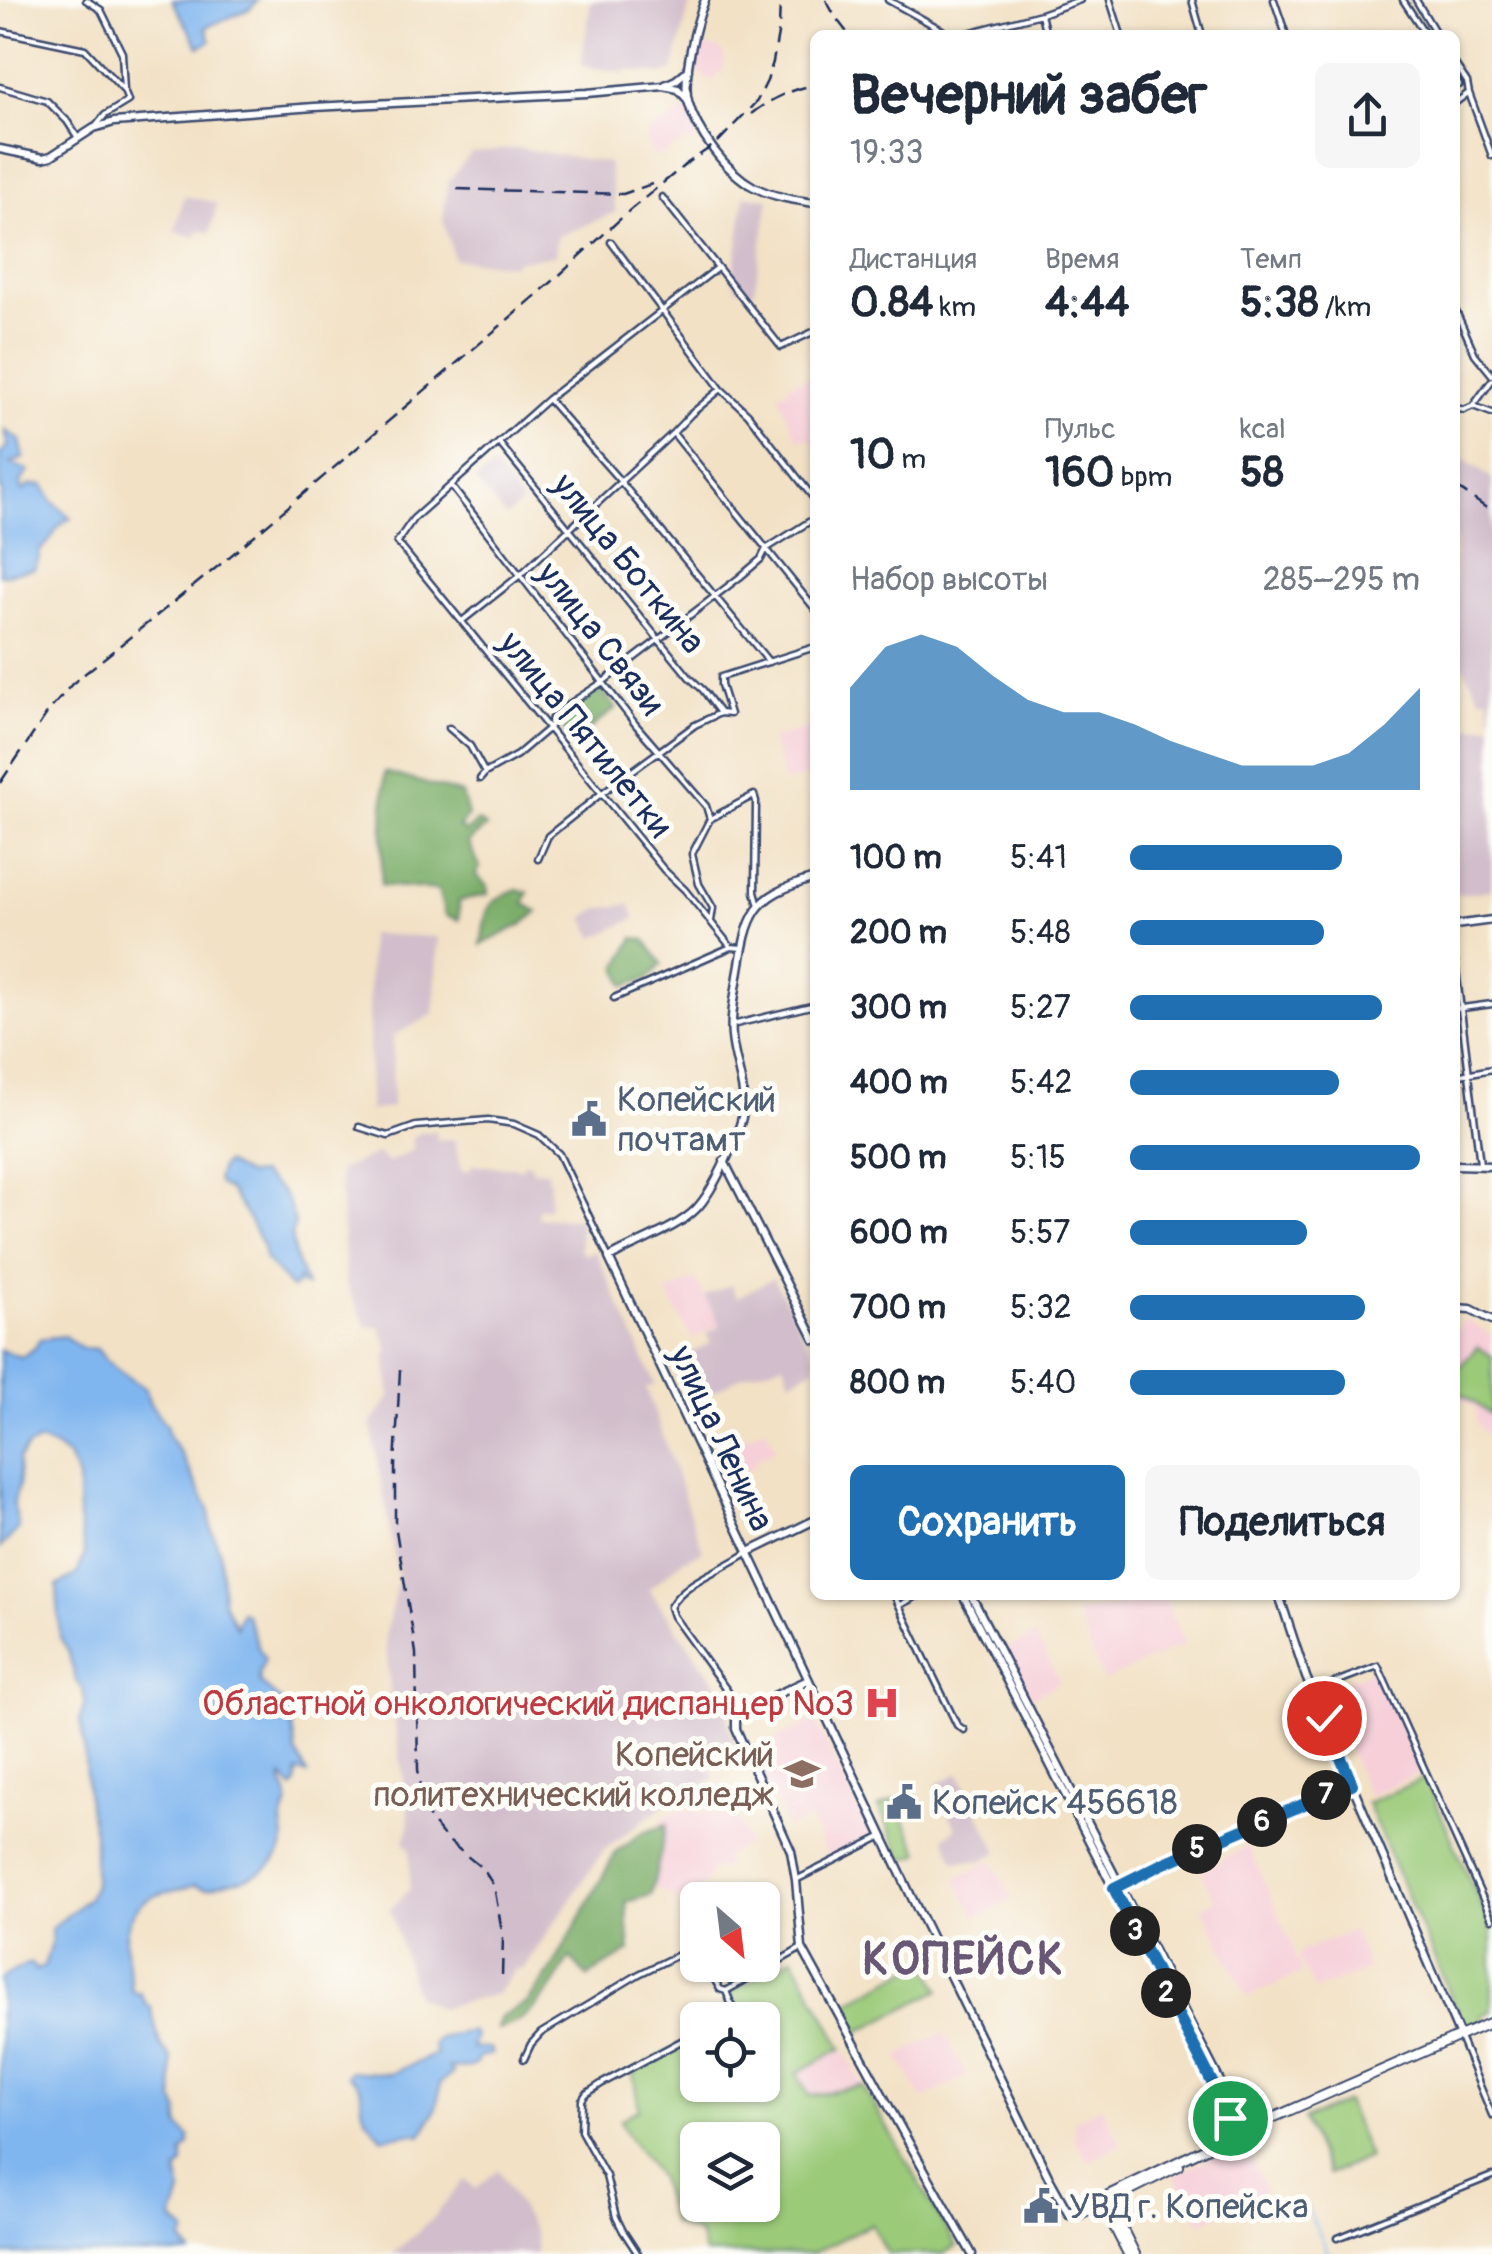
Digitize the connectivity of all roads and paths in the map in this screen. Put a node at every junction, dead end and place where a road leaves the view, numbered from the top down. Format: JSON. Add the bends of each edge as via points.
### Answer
{"nodes":[{"id":1,"x":86,"y":0,"type":"edge"},
{"id":2,"x":705,"y":0,"type":"edge"},
{"id":3,"x":888,"y":0,"type":"edge"},
{"id":4,"x":1080,"y":0,"type":"edge"},
{"id":5,"x":1110,"y":0,"type":"edge"},
{"id":6,"x":1192,"y":0,"type":"edge"},
{"id":7,"x":1274,"y":0,"type":"edge"},
{"id":8,"x":1403,"y":0,"type":"edge"},
{"id":9,"x":1416,"y":0,"type":"edge"},
{"id":10,"x":1040,"y":14,"type":"junction"},
{"id":11,"x":942,"y":30,"type":"edge"},
{"id":12,"x":979,"y":30,"type":"edge"},
{"id":13,"x":1045,"y":30,"type":"edge"},
{"id":14,"x":1119,"y":30,"type":"edge"},
{"id":15,"x":1201,"y":30,"type":"edge"},
{"id":16,"x":1284,"y":30,"type":"edge"},
{"id":17,"x":1423,"y":30,"type":"edge"},
{"id":18,"x":1434,"y":30,"type":"edge"},
{"id":19,"x":0,"y":31,"type":"edge"},
{"id":20,"x":689,"y":68,"type":"junction"},
{"id":21,"x":1460,"y":71,"type":"edge"},
{"id":22,"x":664,"y":86,"type":"junction"},
{"id":23,"x":0,"y":87,"type":"edge"},
{"id":24,"x":124,"y":91,"type":"junction"},
{"id":25,"x":1469,"y":93,"type":"junction"},
{"id":26,"x":1460,"y":99,"type":"edge"},
{"id":27,"x":688,"y":100,"type":"junction"},
{"id":28,"x":94,"y":128,"type":"junction"},
{"id":29,"x":78,"y":138,"type":"junction"},
{"id":30,"x":0,"y":150,"type":"edge"},
{"id":31,"x":1492,"y":156,"type":"edge"},
{"id":32,"x":662,"y":198,"type":"dead end"},
{"id":33,"x":810,"y":201,"type":"edge"},
{"id":34,"x":611,"y":242,"type":"dead end"},
{"id":35,"x":716,"y":268,"type":"junction"},
{"id":36,"x":660,"y":310,"type":"junction"},
{"id":37,"x":1460,"y":320,"type":"edge"},
{"id":38,"x":810,"y":333,"type":"edge"},
{"id":39,"x":1492,"y":378,"type":"edge"},
{"id":40,"x":721,"y":389,"type":"junction"},
{"id":41,"x":548,"y":399,"type":"junction"},
{"id":42,"x":1473,"y":406,"type":"junction"},
{"id":43,"x":1460,"y":409,"type":"edge"},
{"id":44,"x":1492,"y":413,"type":"edge"},
{"id":45,"x":673,"y":433,"type":"junction"},
{"id":46,"x":500,"y":444,"type":"junction"},
{"id":47,"x":621,"y":482,"type":"junction"},
{"id":48,"x":452,"y":487,"type":"junction"},
{"id":49,"x":810,"y":494,"type":"edge"},
{"id":50,"x":810,"y":521,"type":"edge"},
{"id":51,"x":570,"y":530,"type":"junction"},
{"id":52,"x":766,"y":549,"type":"junction"},
{"id":53,"x":520,"y":576,"type":"junction"},
{"id":54,"x":714,"y":595,"type":"junction"},
{"id":55,"x":810,"y":602,"type":"edge"},
{"id":56,"x":462,"y":621,"type":"junction"},
{"id":57,"x":660,"y":639,"type":"junction"},
{"id":58,"x":810,"y":649,"type":"edge"},
{"id":59,"x":769,"y":662,"type":"junction"},
{"id":60,"x":603,"y":682,"type":"junction"},
{"id":61,"x":720,"y":713,"type":"junction"},
{"id":62,"x":550,"y":727,"type":"junction"},
{"id":63,"x":449,"y":728,"type":"dead end"},
{"id":64,"x":660,"y":751,"type":"junction"},
{"id":65,"x":485,"y":773,"type":"junction"},
{"id":66,"x":480,"y":778,"type":"dead end"},
{"id":67,"x":602,"y":793,"type":"junction"},
{"id":68,"x":710,"y":820,"type":"junction"},
{"id":69,"x":538,"y":859,"type":"dead end"},
{"id":70,"x":810,"y":879,"type":"edge"},
{"id":71,"x":759,"y":906,"type":"junction"},
{"id":72,"x":1492,"y":920,"type":"edge"},
{"id":73,"x":712,"y":921,"type":"junction"},
{"id":74,"x":1460,"y":924,"type":"edge"},
{"id":75,"x":730,"y":947,"type":"junction"},
{"id":76,"x":742,"y":948,"type":"junction"},
{"id":77,"x":614,"y":998,"type":"dead end"},
{"id":78,"x":1492,"y":1004,"type":"edge"},
{"id":79,"x":810,"y":1006,"type":"edge"},
{"id":80,"x":1460,"y":1009,"type":"edge"},
{"id":81,"x":1460,"y":1022,"type":"edge"},
{"id":82,"x":732,"y":1025,"type":"junction"},
{"id":83,"x":1492,"y":1069,"type":"edge"},
{"id":84,"x":1468,"y":1073,"type":"junction"},
{"id":85,"x":1460,"y":1075,"type":"edge"},
{"id":86,"x":359,"y":1127,"type":"dead end"},
{"id":87,"x":724,"y":1161,"type":"junction"},
{"id":88,"x":1480,"y":1164,"type":"junction"},
{"id":89,"x":1460,"y":1165,"type":"edge"},
{"id":90,"x":1492,"y":1166,"type":"edge"},
{"id":91,"x":609,"y":1258,"type":"junction"},
{"id":92,"x":1460,"y":1308,"type":"edge"},
{"id":93,"x":1492,"y":1320,"type":"edge"},
{"id":94,"x":810,"y":1330,"type":"edge"},
{"id":95,"x":810,"y":1522,"type":"edge"},
{"id":96,"x":748,"y":1552,"type":"junction"},
{"id":97,"x":897,"y":1600,"type":"edge"},
{"id":98,"x":910,"y":1600,"type":"edge"},
{"id":99,"x":970,"y":1600,"type":"edge"},
{"id":100,"x":1281,"y":1600,"type":"edge"},
{"id":101,"x":900,"y":1605,"type":"junction"},
{"id":102,"x":808,"y":1680,"type":"junction"},
{"id":103,"x":1312,"y":1691,"type":"junction"},
{"id":104,"x":742,"y":1712,"type":"junction"},
{"id":105,"x":964,"y":1730,"type":"dead end"},
{"id":106,"x":1352,"y":1784,"type":"junction"},
{"id":107,"x":883,"y":1836,"type":"junction"},
{"id":108,"x":796,"y":1880,"type":"junction"},
{"id":109,"x":1117,"y":1886,"type":"junction"},
{"id":110,"x":1492,"y":1919,"type":"edge"},
{"id":111,"x":802,"y":1948,"type":"junction"},
{"id":112,"x":680,"y":1955,"type":"edge"},
{"id":113,"x":716,"y":1982,"type":"edge"},
{"id":114,"x":726,"y":1991,"type":"junction"},
{"id":115,"x":731,"y":2002,"type":"edge"},
{"id":116,"x":1492,"y":2024,"type":"edge"},
{"id":117,"x":1461,"y":2038,"type":"junction"},
{"id":118,"x":680,"y":2042,"type":"edge"},
{"id":119,"x":524,"y":2059,"type":"dead end"},
{"id":120,"x":1232,"y":2113,"type":"junction"},
{"id":121,"x":1492,"y":2114,"type":"edge"},
{"id":122,"x":1267,"y":2121,"type":"junction"},
{"id":123,"x":1243,"y":2133,"type":"junction"},
{"id":124,"x":1214,"y":2144,"type":"junction"},
{"id":125,"x":1492,"y":2176,"type":"edge"},
{"id":126,"x":1104,"y":2200,"type":"junction"},
{"id":127,"x":1338,"y":2238,"type":"dead end"},
{"id":128,"x":638,"y":2254,"type":"edge"},
{"id":129,"x":972,"y":2254,"type":"edge"},
{"id":130,"x":1132,"y":2254,"type":"edge"}],
"edges":[{"from":1,"to":24,"type":"street","via":[[101,10],[122,52]]},
{"from":2,"to":20,"type":"street"},
{"from":3,"to":11,"type":"street"},
{"from":4,"to":10,"type":"street"},
{"from":5,"to":14,"type":"street"},
{"from":6,"to":15,"type":"street"},
{"from":7,"to":16,"type":"street"},
{"from":8,"to":17,"type":"street"},
{"from":9,"to":18,"type":"street"},
{"from":10,"to":12,"type":"street"},
{"from":10,"to":13,"type":"street"},
{"from":19,"to":24,"type":"street","via":[[86,48]]},
{"from":20,"to":22,"type":"street"},
{"from":20,"to":27,"type":"street"},
{"from":21,"to":25,"type":"street"},
{"from":22,"to":27,"type":"street"},
{"from":22,"to":28,"type":"street","via":[[314,106]]},
{"from":23,"to":29,"type":"street","via":[[47,101]]},
{"from":24,"to":28,"type":"street","via":[[128,101]]},
{"from":25,"to":26,"type":"street"},
{"from":25,"to":31,"type":"street"},
{"from":27,"to":33,"type":"street","via":[[712,148],[736,175],[763,191]]},
{"from":28,"to":29,"type":"street"},
{"from":29,"to":30,"type":"street","via":[[43,158]]},
{"from":32,"to":35,"type":"street"},
{"from":34,"to":36,"type":"street"},
{"from":35,"to":36,"type":"street"},
{"from":35,"to":38,"type":"street","via":[[780,348]]},
{"from":36,"to":40,"type":"street"},
{"from":36,"to":41,"type":"street"},
{"from":37,"to":39,"type":"street"},
{"from":39,"to":42,"type":"street"},
{"from":40,"to":45,"type":"street"},
{"from":40,"to":49,"type":"street"},
{"from":41,"to":46,"type":"street"},
{"from":41,"to":47,"type":"street"},
{"from":42,"to":43,"type":"street"},
{"from":42,"to":44,"type":"street"},
{"from":45,"to":47,"type":"street"},
{"from":45,"to":52,"type":"street"},
{"from":46,"to":48,"type":"street"},
{"from":46,"to":51,"type":"street","name":"улица Боткина"},
{"from":47,"to":51,"type":"street"},
{"from":47,"to":54,"type":"street"},
{"from":48,"to":53,"type":"street","name":"улица Связи"},
{"from":48,"to":56,"type":"street","name":"улица Пятилетки","via":[[397,542]]},
{"from":50,"to":52,"type":"street"},
{"from":51,"to":53,"type":"street"},
{"from":51,"to":57,"type":"street","name":"улица Боткина"},
{"from":52,"to":54,"type":"street"},
{"from":52,"to":55,"type":"street"},
{"from":53,"to":56,"type":"street"},
{"from":53,"to":60,"type":"street","name":"улица Связи"},
{"from":54,"to":57,"type":"street"},
{"from":54,"to":59,"type":"street"},
{"from":56,"to":62,"type":"street","name":"улица Пятилетки"},
{"from":57,"to":60,"type":"street"},
{"from":57,"to":61,"type":"street","name":"улица Боткина"},
{"from":58,"to":59,"type":"street"},
{"from":59,"to":61,"type":"street","via":[[721,677],[730,714]]},
{"from":60,"to":62,"type":"street","via":[[566,706]]},
{"from":60,"to":64,"type":"street","name":"улица Связи"},
{"from":61,"to":64,"type":"street"},
{"from":62,"to":65,"type":"street"},
{"from":62,"to":67,"type":"street","name":"улица Пятилетки"},
{"from":63,"to":65,"type":"street","via":[[470,746]]},
{"from":64,"to":67,"type":"street"},
{"from":64,"to":68,"type":"street","name":"улица Связи"},
{"from":65,"to":66,"type":"street"},
{"from":67,"to":69,"type":"street","via":[[548,836]]},
{"from":67,"to":73,"type":"street","name":"улица Пятилетки"},
{"from":68,"to":71,"type":"street","via":[[754,795]]},
{"from":68,"to":73,"type":"street","via":[[692,854]]},
{"from":70,"to":71,"type":"street"},
{"from":71,"to":76,"type":"street"},
{"from":72,"to":74,"type":"street"},
{"from":73,"to":75,"type":"street","name":"улица Пятилетки"},
{"from":75,"to":76,"type":"street"},
{"from":75,"to":77,"type":"street"},
{"from":76,"to":82,"type":"street"},
{"from":78,"to":80,"type":"street"},
{"from":79,"to":82,"type":"street"},
{"from":81,"to":84,"type":"street"},
{"from":82,"to":87,"type":"street","via":[[744,1106]]},
{"from":83,"to":84,"type":"street"},
{"from":84,"to":85,"type":"street"},
{"from":84,"to":88,"type":"street"},
{"from":86,"to":91,"type":"street","name":"улица Ленина","via":[[388,1136],[416,1126],[488,1120],[538,1135],[559,1154]]},
{"from":87,"to":91,"type":"street","via":[[696,1209]]},
{"from":87,"to":94,"type":"street"},
{"from":88,"to":89,"type":"street"},
{"from":88,"to":90,"type":"street"},
{"from":91,"to":96,"type":"street","name":"улица Ленина"},
{"from":92,"to":93,"type":"street"},
{"from":95,"to":96,"type":"street"},
{"from":96,"to":102,"type":"street","name":"улица Ленина"},
{"from":96,"to":104,"type":"street","via":[[702,1578],[670,1607]]},
{"from":97,"to":101,"type":"street"},
{"from":98,"to":101,"type":"street"},
{"from":99,"to":109,"type":"street"},
{"from":100,"to":103,"type":"street"},
{"from":101,"to":105,"type":"street"},
{"from":102,"to":104,"type":"street"},
{"from":102,"to":107,"type":"street","name":"улица Ленина"},
{"from":103,"to":106,"type":"street"},
{"from":103,"to":110,"type":"street","via":[[1378,1666]]},
{"from":104,"to":108,"type":"street","via":[[737,1734],[786,1840]]},
{"from":106,"to":109,"type":"street"},
{"from":106,"to":117,"type":"street"},
{"from":107,"to":108,"type":"street"},
{"from":107,"to":126,"type":"street","name":"улица Ленина","via":[[1064,2206],[1079,2215]]},
{"from":108,"to":111,"type":"street"},
{"from":109,"to":120,"type":"street"},
{"from":111,"to":114,"type":"street"},
{"from":111,"to":129,"type":"street"},
{"from":112,"to":119,"type":"street","via":[[541,2033]]},
{"from":113,"to":114,"type":"street"},
{"from":114,"to":115,"type":"street"},
{"from":116,"to":117,"type":"main road"},
{"from":117,"to":121,"type":"street"},
{"from":117,"to":122,"type":"main road"},
{"from":117,"to":123,"type":"main road"},
{"from":118,"to":128,"type":"street","via":[[582,2100],[581,2131]]},
{"from":120,"to":122,"type":"street"},
{"from":120,"to":123,"type":"street"},
{"from":120,"to":124,"type":"street"},
{"from":122,"to":123,"type":"main road"},
{"from":123,"to":124,"type":"main road"},
{"from":123,"to":126,"type":"main road"},
{"from":124,"to":126,"type":"main road"},
{"from":125,"to":127,"type":"street"},
{"from":126,"to":130,"type":"main road"}]}
